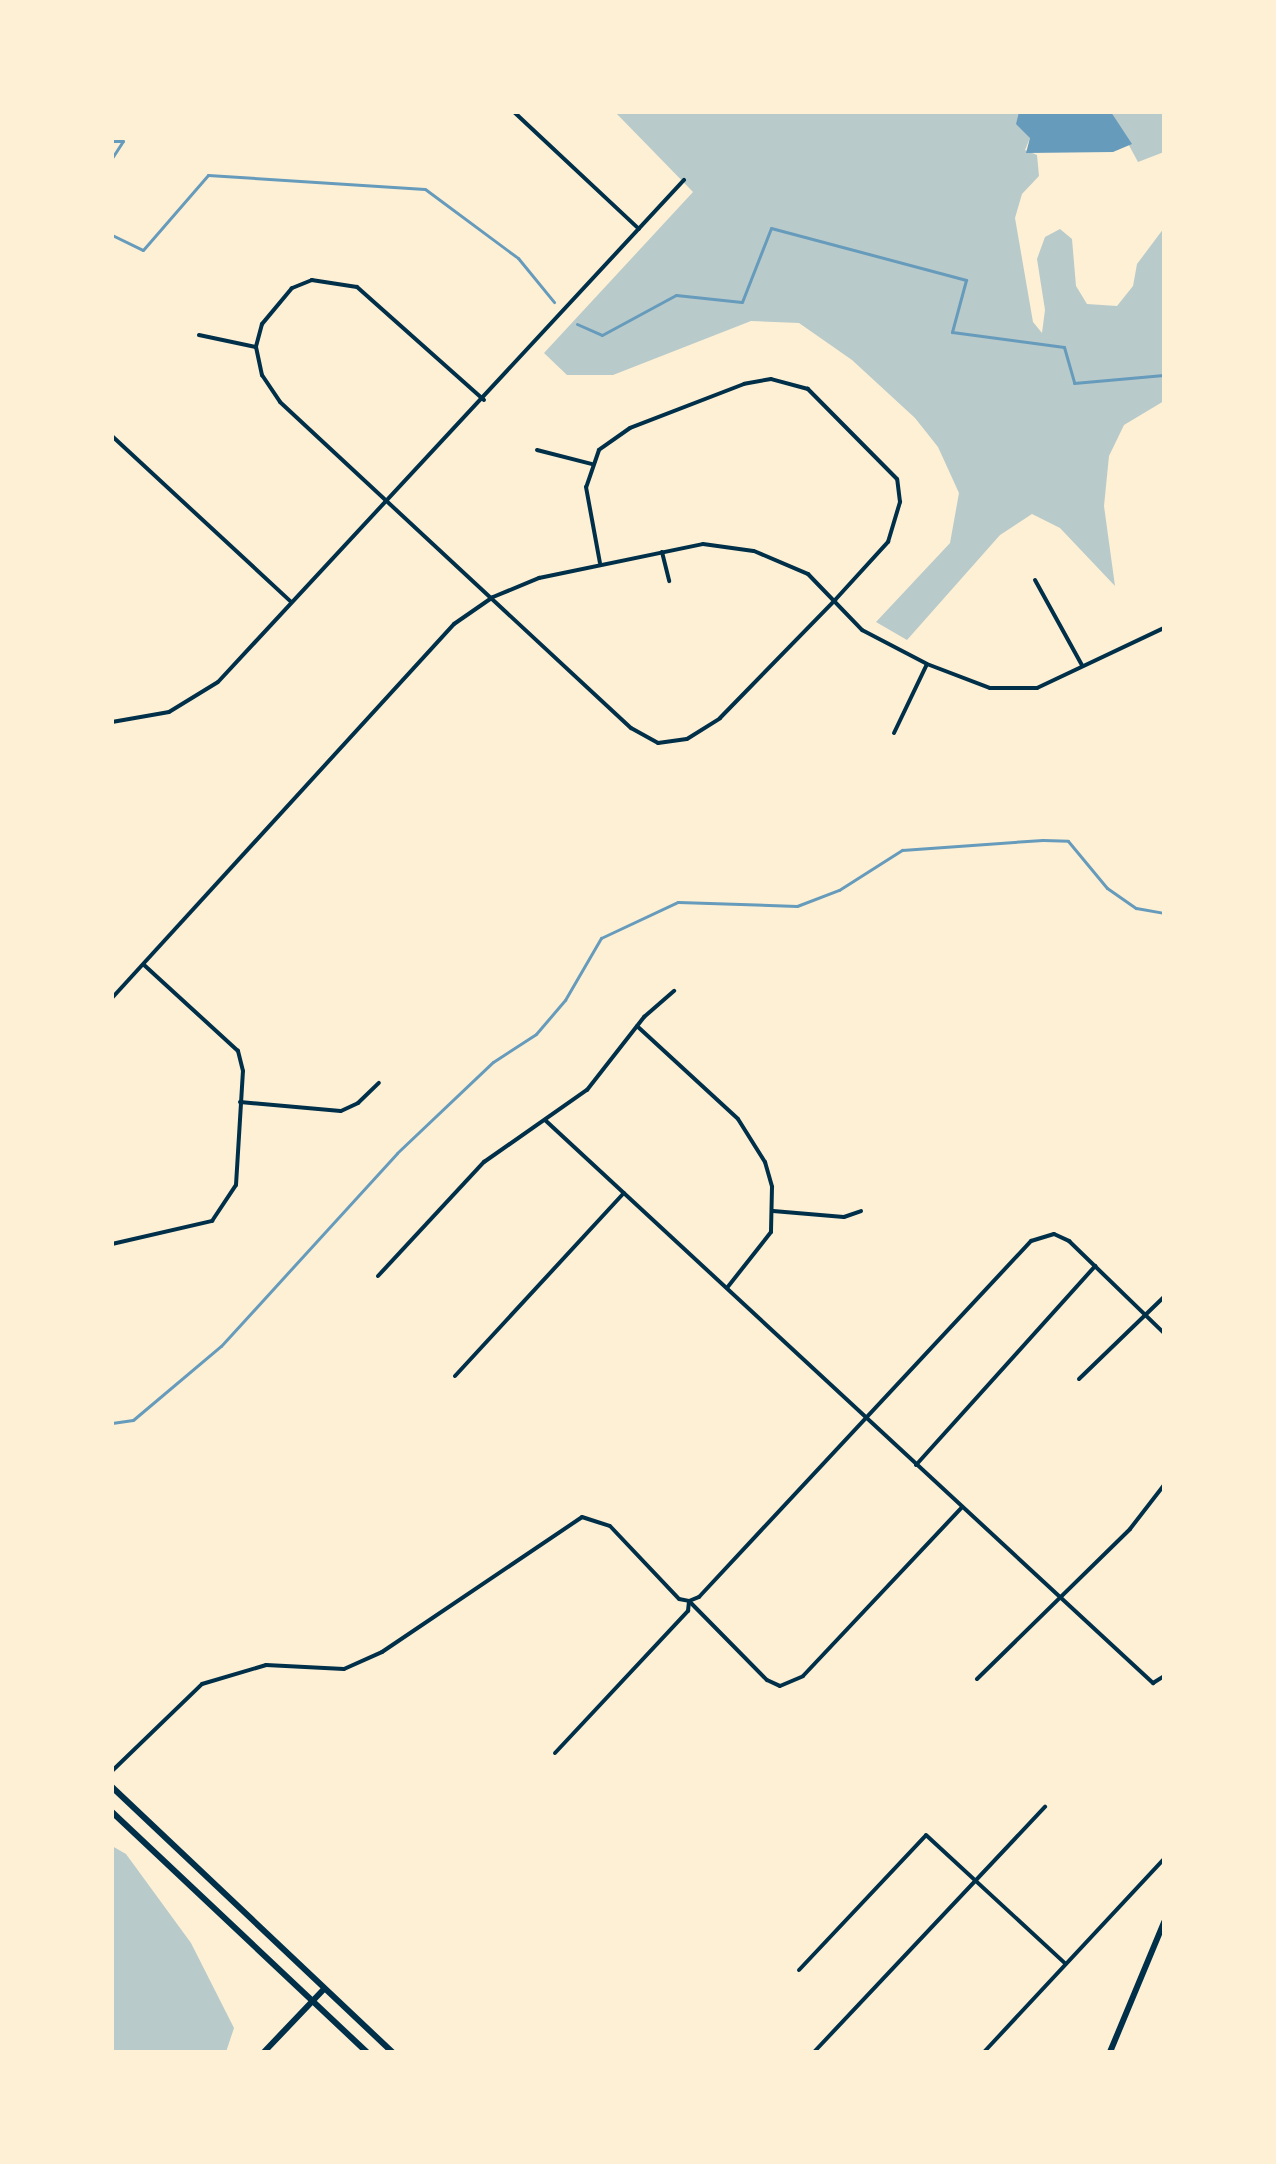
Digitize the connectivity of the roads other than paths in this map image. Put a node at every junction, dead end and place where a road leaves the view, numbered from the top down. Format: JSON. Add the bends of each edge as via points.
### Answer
{"nodes":[{"id":1,"x":514,"y":112,"type":"edge"},
{"id":2,"x":684,"y":180,"type":"dead end"},
{"id":3,"x":639,"y":229,"type":"junction"},
{"id":4,"x":199,"y":335,"type":"dead end"},
{"id":5,"x":256,"y":347,"type":"junction"},
{"id":6,"x":484,"y":400,"type":"junction"},
{"id":7,"x":112,"y":436,"type":"edge"},
{"id":8,"x":537,"y":450,"type":"dead end"},
{"id":9,"x":592,"y":464,"type":"junction"},
{"id":10,"x":390,"y":503,"type":"junction"},
{"id":11,"x":662,"y":552,"type":"junction"},
{"id":12,"x":600,"y":563,"type":"junction"},
{"id":13,"x":1035,"y":580,"type":"dead end"},
{"id":14,"x":669,"y":581,"type":"dead end"},
{"id":15,"x":493,"y":597,"type":"junction"},
{"id":16,"x":835,"y":600,"type":"junction"},
{"id":17,"x":290,"y":601,"type":"junction"},
{"id":18,"x":1164,"y":628,"type":"edge"},
{"id":19,"x":927,"y":664,"type":"junction"},
{"id":20,"x":1082,"y":666,"type":"junction"},
{"id":21,"x":112,"y":722,"type":"edge"},
{"id":22,"x":894,"y":733,"type":"dead end"},
{"id":23,"x":144,"y":965,"type":"junction"},
{"id":24,"x":674,"y":991,"type":"dead end"},
{"id":25,"x":112,"y":998,"type":"edge"},
{"id":26,"x":637,"y":1026,"type":"junction"},
{"id":27,"x":379,"y":1083,"type":"dead end"},
{"id":28,"x":240,"y":1102,"type":"junction"},
{"id":29,"x":545,"y":1120,"type":"junction"},
{"id":30,"x":624,"y":1193,"type":"junction"},
{"id":31,"x":773,"y":1211,"type":"junction"},
{"id":32,"x":861,"y":1211,"type":"dead end"},
{"id":33,"x":112,"y":1244,"type":"edge"},
{"id":34,"x":1095,"y":1266,"type":"junction"},
{"id":35,"x":378,"y":1276,"type":"dead end"},
{"id":36,"x":727,"y":1288,"type":"junction"},
{"id":37,"x":1164,"y":1297,"type":"edge"},
{"id":38,"x":1146,"y":1317,"type":"junction"},
{"id":39,"x":1164,"y":1333,"type":"edge"},
{"id":40,"x":455,"y":1376,"type":"dead end"},
{"id":41,"x":1079,"y":1379,"type":"dead end"},
{"id":42,"x":868,"y":1418,"type":"junction"},
{"id":43,"x":916,"y":1465,"type":"junction"},
{"id":44,"x":1164,"y":1485,"type":"edge"},
{"id":45,"x":962,"y":1507,"type":"junction"},
{"id":46,"x":1061,"y":1598,"type":"junction"},
{"id":47,"x":689,"y":1601,"type":"junction"},
{"id":48,"x":1164,"y":1676,"type":"edge"},
{"id":49,"x":977,"y":1679,"type":"dead end"},
{"id":50,"x":555,"y":1753,"type":"dead end"},
{"id":51,"x":112,"y":1771,"type":"edge"},
{"id":52,"x":112,"y":1787,"type":"edge"},
{"id":53,"x":1045,"y":1807,"type":"dead end"},
{"id":54,"x":112,"y":1812,"type":"edge"},
{"id":55,"x":1164,"y":1859,"type":"edge"},
{"id":56,"x":975,"y":1878,"type":"junction"},
{"id":57,"x":1164,"y":1922,"type":"edge"},
{"id":58,"x":1066,"y":1964,"type":"junction"},
{"id":59,"x":799,"y":1970,"type":"dead end"},
{"id":60,"x":324,"y":1989,"type":"junction"},
{"id":61,"x":313,"y":2001,"type":"junction"},
{"id":62,"x":264,"y":2052,"type":"edge"},
{"id":63,"x":367,"y":2052,"type":"edge"},
{"id":64,"x":392,"y":2052,"type":"edge"},
{"id":65,"x":814,"y":2052,"type":"edge"},
{"id":66,"x":984,"y":2052,"type":"edge"},
{"id":67,"x":1110,"y":2052,"type":"edge"}],
"edges":[{"from":1,"to":3,"type":"street"},
{"from":2,"to":3,"type":"street"},
{"from":3,"to":6,"type":"street"},
{"from":4,"to":5,"type":"street"},
{"from":5,"to":6,"type":"street","via":[[262,324],[292,288],[312,280],[336,281],[376,300]]},
{"from":5,"to":10,"type":"street","via":[[273,395]]},
{"from":6,"to":10,"type":"street"},
{"from":7,"to":17,"type":"street"},
{"from":8,"to":9,"type":"street"},
{"from":9,"to":12,"type":"street","via":[[586,487]]},
{"from":9,"to":16,"type":"street","via":[[599,450],[630,428],[744,384],[771,379],[808,389],[884,461],[897,479],[900,502],[888,542]]},
{"from":10,"to":15,"type":"street"},
{"from":10,"to":17,"type":"street"},
{"from":11,"to":12,"type":"street"},
{"from":11,"to":14,"type":"street"},
{"from":11,"to":16,"type":"street","via":[[703,544],[754,551],[808,574]]},
{"from":12,"to":15,"type":"street","via":[[539,578]]},
{"from":13,"to":20,"type":"street"},
{"from":15,"to":16,"type":"street","via":[[645,740],[687,739],[720,718]]},
{"from":15,"to":23,"type":"street","via":[[454,624]]},
{"from":16,"to":19,"type":"street","via":[[862,630]]},
{"from":17,"to":21,"type":"street","via":[[198,697],[156,716]]},
{"from":18,"to":20,"type":"street"},
{"from":19,"to":20,"type":"street","via":[[990,688],[1037,688]]},
{"from":19,"to":22,"type":"street"},
{"from":23,"to":25,"type":"street"},
{"from":23,"to":28,"type":"street","via":[[238,1051]]},
{"from":24,"to":26,"type":"street"},
{"from":26,"to":29,"type":"street","via":[[587,1090]]},
{"from":26,"to":31,"type":"street","via":[[746,1129],[769,1175]]},
{"from":27,"to":28,"type":"street","via":[[341,1111]]},
{"from":28,"to":33,"type":"street","via":[[236,1185],[222,1212],[201,1226]]},
{"from":29,"to":30,"type":"street"},
{"from":29,"to":35,"type":"street","via":[[484,1162]]},
{"from":30,"to":36,"type":"street"},
{"from":30,"to":40,"type":"street"},
{"from":31,"to":32,"type":"street","via":[[844,1217]]},
{"from":31,"to":36,"type":"street","via":[[771,1232]]},
{"from":34,"to":38,"type":"street"},
{"from":34,"to":42,"type":"street","via":[[1054,1234],[1018,1251]]},
{"from":34,"to":43,"type":"street"},
{"from":36,"to":42,"type":"street"},
{"from":37,"to":38,"type":"street"},
{"from":38,"to":39,"type":"street"},
{"from":38,"to":41,"type":"street"},
{"from":42,"to":43,"type":"street"},
{"from":42,"to":47,"type":"street","via":[[699,1597]]},
{"from":43,"to":45,"type":"street"},
{"from":44,"to":46,"type":"street"},
{"from":45,"to":46,"type":"street"},
{"from":45,"to":47,"type":"street","via":[[803,1676],[780,1686],[767,1680]]},
{"from":46,"to":48,"type":"street","via":[[1153,1683]]},
{"from":46,"to":49,"type":"street"},
{"from":47,"to":50,"type":"street","via":[[688,1611]]},
{"from":47,"to":51,"type":"street","via":[[679,1599],[610,1526],[591,1516],[547,1537],[382,1652],[344,1669],[266,1665],[202,1684]]},
{"from":52,"to":60,"type":"main road"},
{"from":53,"to":56,"type":"street"},
{"from":54,"to":61,"type":"main road"},
{"from":55,"to":58,"type":"street"},
{"from":56,"to":58,"type":"street"},
{"from":56,"to":59,"type":"street","via":[[926,1835]]},
{"from":56,"to":65,"type":"street"},
{"from":57,"to":67,"type":"main road"},
{"from":58,"to":66,"type":"street"},
{"from":60,"to":61,"type":"main road"},
{"from":60,"to":64,"type":"main road"},
{"from":61,"to":62,"type":"main road"},
{"from":61,"to":63,"type":"main road"}]}
